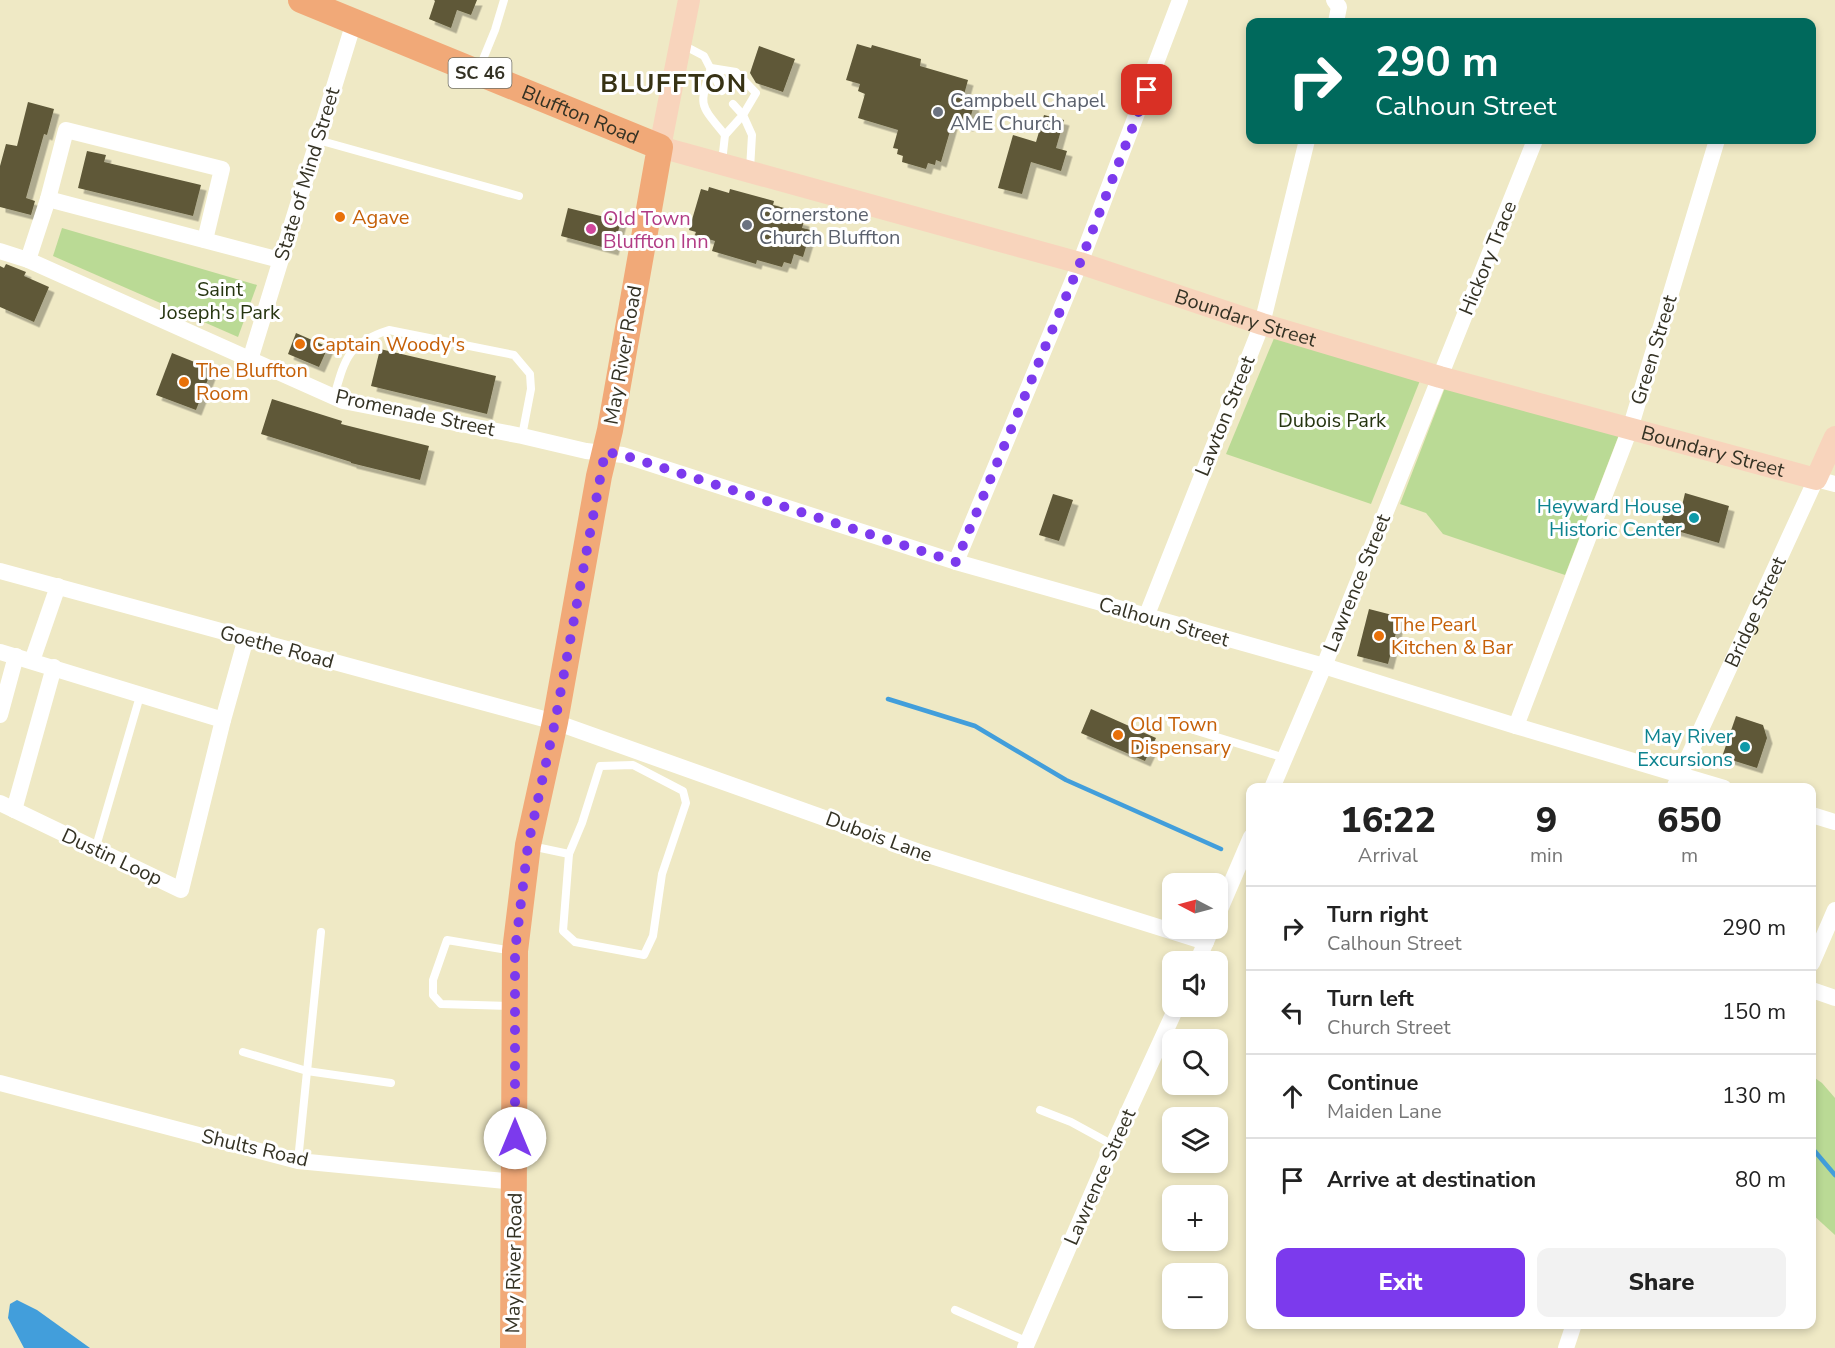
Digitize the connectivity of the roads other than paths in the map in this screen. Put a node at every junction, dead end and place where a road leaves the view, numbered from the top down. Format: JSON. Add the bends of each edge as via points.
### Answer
{"nodes":[{"id":1,"x":301,"y":0,"type":"edge"},
{"id":2,"x":504,"y":0,"type":"edge"},
{"id":3,"x":690,"y":0,"type":"edge"},
{"id":4,"x":1180,"y":0,"type":"edge"},
{"id":5,"x":1334,"y":0,"type":"edge"},
{"id":6,"x":1337,"y":18,"type":"edge"},
{"id":7,"x":354,"y":22,"type":"junction"},
{"id":8,"x":681,"y":44,"type":"junction"},
{"id":9,"x":711,"y":68,"type":"junction"},
{"id":10,"x":477,"y":72,"type":"junction"},
{"id":11,"x":722,"y":91,"type":"dead end"},
{"id":12,"x":733,"y":104,"type":"dead end"},
{"id":13,"x":743,"y":115,"type":"junction"},
{"id":14,"x":725,"y":135,"type":"junction"},
{"id":15,"x":318,"y":140,"type":"junction"},
{"id":16,"x":1306,"y":144,"type":"edge"},
{"id":17,"x":1533,"y":144,"type":"edge"},
{"id":18,"x":1716,"y":144,"type":"edge"},
{"id":19,"x":660,"y":147,"type":"junction"},
{"id":20,"x":722,"y":164,"type":"junction"},
{"id":21,"x":750,"y":171,"type":"junction"},
{"id":22,"x":519,"y":196,"type":"dead end"},
{"id":23,"x":48,"y":199,"type":"junction"},
{"id":24,"x":205,"y":240,"type":"junction"},
{"id":25,"x":0,"y":251,"type":"edge"},
{"id":26,"x":28,"y":260,"type":"junction"},
{"id":27,"x":280,"y":260,"type":"junction"},
{"id":28,"x":1080,"y":263,"type":"junction"},
{"id":29,"x":1262,"y":324,"type":"junction"},
{"id":30,"x":250,"y":360,"type":"junction"},
{"id":31,"x":1440,"y":377,"type":"junction"},
{"id":32,"x":334,"y":397,"type":"junction"},
{"id":33,"x":1630,"y":429,"type":"junction"},
{"id":34,"x":522,"y":436,"type":"junction"},
{"id":35,"x":1835,"y":437,"type":"edge"},
{"id":36,"x":605,"y":452,"type":"junction"},
{"id":37,"x":1826,"y":482,"type":"edge"},
{"id":38,"x":956,"y":562,"type":"junction"},
{"id":39,"x":0,"y":571,"type":"edge"},
{"id":40,"x":58,"y":586,"type":"junction"},
{"id":41,"x":1146,"y":617,"type":"junction"},
{"id":42,"x":246,"y":638,"type":"junction"},
{"id":43,"x":16,"y":656,"type":"edge"},
{"id":44,"x":1324,"y":666,"type":"junction"},
{"id":45,"x":54,"y":667,"type":"junction"},
{"id":46,"x":140,"y":696,"type":"junction"},
{"id":47,"x":0,"y":715,"type":"edge"},
{"id":48,"x":222,"y":720,"type":"junction"},
{"id":49,"x":555,"y":722,"type":"junction"},
{"id":50,"x":1171,"y":723,"type":"dead end"},
{"id":51,"x":1516,"y":726,"type":"junction"},
{"id":52,"x":1285,"y":758,"type":"junction"},
{"id":53,"x":1677,"y":781,"type":"edge"},
{"id":54,"x":1274,"y":783,"type":"edge"},
{"id":55,"x":7,"y":806,"type":"edge"},
{"id":56,"x":1816,"y":816,"type":"edge"},
{"id":57,"x":1835,"y":822,"type":"edge"},
{"id":58,"x":528,"y":845,"type":"junction"},
{"id":59,"x":1246,"y":849,"type":"edge"},
{"id":60,"x":95,"y":850,"type":"junction"},
{"id":61,"x":569,"y":854,"type":"junction"},
{"id":62,"x":1228,"y":891,"type":"edge"},
{"id":63,"x":1835,"y":910,"type":"edge"},
{"id":64,"x":1162,"y":922,"type":"edge"},
{"id":65,"x":321,"y":932,"type":"dead end"},
{"id":66,"x":515,"y":951,"type":"junction"},
{"id":67,"x":1816,"y":954,"type":"edge"},
{"id":68,"x":1816,"y":991,"type":"edge"},
{"id":69,"x":1835,"y":998,"type":"edge"},
{"id":70,"x":515,"y":1006,"type":"junction"},
{"id":71,"x":1172,"y":1017,"type":"edge"},
{"id":72,"x":243,"y":1052,"type":"dead end"},
{"id":73,"x":307,"y":1071,"type":"junction"},
{"id":74,"x":0,"y":1083,"type":"edge"},
{"id":75,"x":391,"y":1083,"type":"dead end"},
{"id":76,"x":1040,"y":1110,"type":"dead end"},
{"id":77,"x":1113,"y":1145,"type":"junction"},
{"id":78,"x":298,"y":1161,"type":"junction"},
{"id":79,"x":515,"y":1182,"type":"junction"},
{"id":80,"x":955,"y":1310,"type":"dead end"},
{"id":81,"x":1572,"y":1329,"type":"edge"},
{"id":82,"x":1027,"y":1345,"type":"edge"},
{"id":83,"x":513,"y":1348,"type":"edge"},
{"id":84,"x":1566,"y":1348,"type":"edge"}],
"edges":[{"from":1,"to":7,"type":"main road","name":"Bluffton Road","number":"SC 46"},
{"from":2,"to":10,"type":"lane"},
{"from":3,"to":8,"type":"street"},
{"from":4,"to":28,"type":"street"},
{"from":5,"to":6,"type":"street","via":[[1340,8]]},
{"from":7,"to":10,"type":"main road","name":"Bluffton Road","number":"SC 46"},
{"from":7,"to":15,"type":"street","name":"State of Mind Street"},
{"from":8,"to":9,"type":"lane","via":[[704,56]]},
{"from":8,"to":19,"type":"street"},
{"from":9,"to":11,"type":"lane"},
{"from":9,"to":13,"type":"lane","via":[[736,72],[756,93]]},
{"from":9,"to":14,"type":"lane","via":[[702,96],[703,107]]},
{"from":10,"to":19,"type":"main road","name":"Bluffton Road","number":"SC 46"},
{"from":12,"to":13,"type":"lane"},
{"from":13,"to":14,"type":"lane"},
{"from":13,"to":21,"type":"lane","via":[[752,135]]},
{"from":14,"to":20,"type":"lane"},
{"from":15,"to":22,"type":"lane"},
{"from":15,"to":27,"type":"street","name":"State of Mind Street"},
{"from":16,"to":29,"type":"street","name":"Lawton Street"},
{"from":17,"to":31,"type":"street","name":"Hickory Trace"},
{"from":18,"to":33,"type":"street","name":"Green Street"},
{"from":19,"to":20,"type":"street","name":"Boundary Street"},
{"from":19,"to":36,"type":"main road","name":"May River Road"},
{"from":20,"to":21,"type":"street","name":"Boundary Street"},
{"from":21,"to":28,"type":"street","name":"Boundary Street"},
{"from":23,"to":24,"type":"street"},
{"from":23,"to":24,"type":"street","via":[[66,130],[222,168]]},
{"from":23,"to":26,"type":"street"},
{"from":24,"to":27,"type":"street"},
{"from":25,"to":26,"type":"street","name":"Promenade Street"},
{"from":26,"to":30,"type":"street","name":"Promenade Street"},
{"from":27,"to":30,"type":"street","name":"State of Mind Street"},
{"from":28,"to":29,"type":"street","name":"Boundary Street"},
{"from":28,"to":38,"type":"street"},
{"from":29,"to":31,"type":"street","name":"Boundary Street"},
{"from":29,"to":41,"type":"street","name":"Lawton Street"},
{"from":30,"to":32,"type":"street","name":"Promenade Street"},
{"from":31,"to":33,"type":"street","name":"Boundary Street"},
{"from":31,"to":44,"type":"street","name":"Lawrence Street"},
{"from":32,"to":34,"type":"street","name":"Promenade Street","via":[[343,402]]},
{"from":32,"to":34,"type":"lane","via":[[348,354],[359,343],[389,330],[412,334],[514,356],[530,374]]},
{"from":33,"to":37,"type":"street","name":"Boundary Street"},
{"from":33,"to":51,"type":"street","name":"Green Street"},
{"from":34,"to":36,"type":"street","name":"Promenade Street"},
{"from":35,"to":37,"type":"street","name":"Bridge Street"},
{"from":36,"to":38,"type":"street","name":"Calhoun Street"},
{"from":36,"to":49,"type":"main road","name":"May River Road"},
{"from":37,"to":53,"type":"street","name":"Bridge Street"},
{"from":38,"to":41,"type":"street","name":"Calhoun Street"},
{"from":39,"to":40,"type":"street","name":"Goethe Road"},
{"from":40,"to":42,"type":"street","name":"Goethe Road"},
{"from":40,"to":43,"type":"street"},
{"from":41,"to":44,"type":"street","name":"Calhoun Street"},
{"from":42,"to":48,"type":"street","name":"Dustin Loop"},
{"from":42,"to":49,"type":"street","name":"Goethe Road"},
{"from":43,"to":45,"type":"street"},
{"from":43,"to":47,"type":"street"},
{"from":44,"to":51,"type":"street","name":"Calhoun Street"},
{"from":44,"to":52,"type":"street","name":"Lawrence Street"},
{"from":45,"to":46,"type":"street"},
{"from":45,"to":55,"type":"street","name":"Dustin Loop"},
{"from":46,"to":48,"type":"street"},
{"from":46,"to":60,"type":"lane"},
{"from":48,"to":60,"type":"street","name":"Dustin Loop","via":[[182,890]]},
{"from":49,"to":58,"type":"main road","name":"May River Road"},
{"from":49,"to":64,"type":"street","name":"Dubois Lane","via":[[925,854]]},
{"from":50,"to":52,"type":"lane"},
{"from":51,"to":53,"type":"street","name":"Calhoun Street"},
{"from":52,"to":54,"type":"street","name":"Lawrence Street"},
{"from":55,"to":60,"type":"street","name":"Dustin Loop"},
{"from":56,"to":57,"type":"street"},
{"from":58,"to":61,"type":"lane"},
{"from":58,"to":66,"type":"main road","name":"May River Road"},
{"from":59,"to":62,"type":"street"},
{"from":61,"to":61,"type":"lane","via":[[563,931],[575,942],[644,955],[653,936],[662,874],[686,803],[683,791],[633,765],[600,766]]},
{"from":63,"to":67,"type":"street"},
{"from":65,"to":73,"type":"lane"},
{"from":66,"to":70,"type":"main road","name":"May River Road"},
{"from":66,"to":70,"type":"lane","via":[[447,940],[433,980],[433,995],[441,1004]]},
{"from":68,"to":69,"type":"street"},
{"from":70,"to":79,"type":"main road","name":"May River Road"},
{"from":71,"to":77,"type":"street","name":"Lawrence Street"},
{"from":72,"to":73,"type":"lane"},
{"from":73,"to":75,"type":"lane"},
{"from":73,"to":78,"type":"lane"},
{"from":74,"to":78,"type":"street","name":"Shults Road"},
{"from":76,"to":77,"type":"lane"},
{"from":77,"to":82,"type":"street","name":"Lawrence Street"},
{"from":78,"to":79,"type":"street","name":"Shults Road"},
{"from":79,"to":83,"type":"main road","name":"May River Road"},
{"from":80,"to":82,"type":"lane"},
{"from":81,"to":84,"type":"street"}]}
